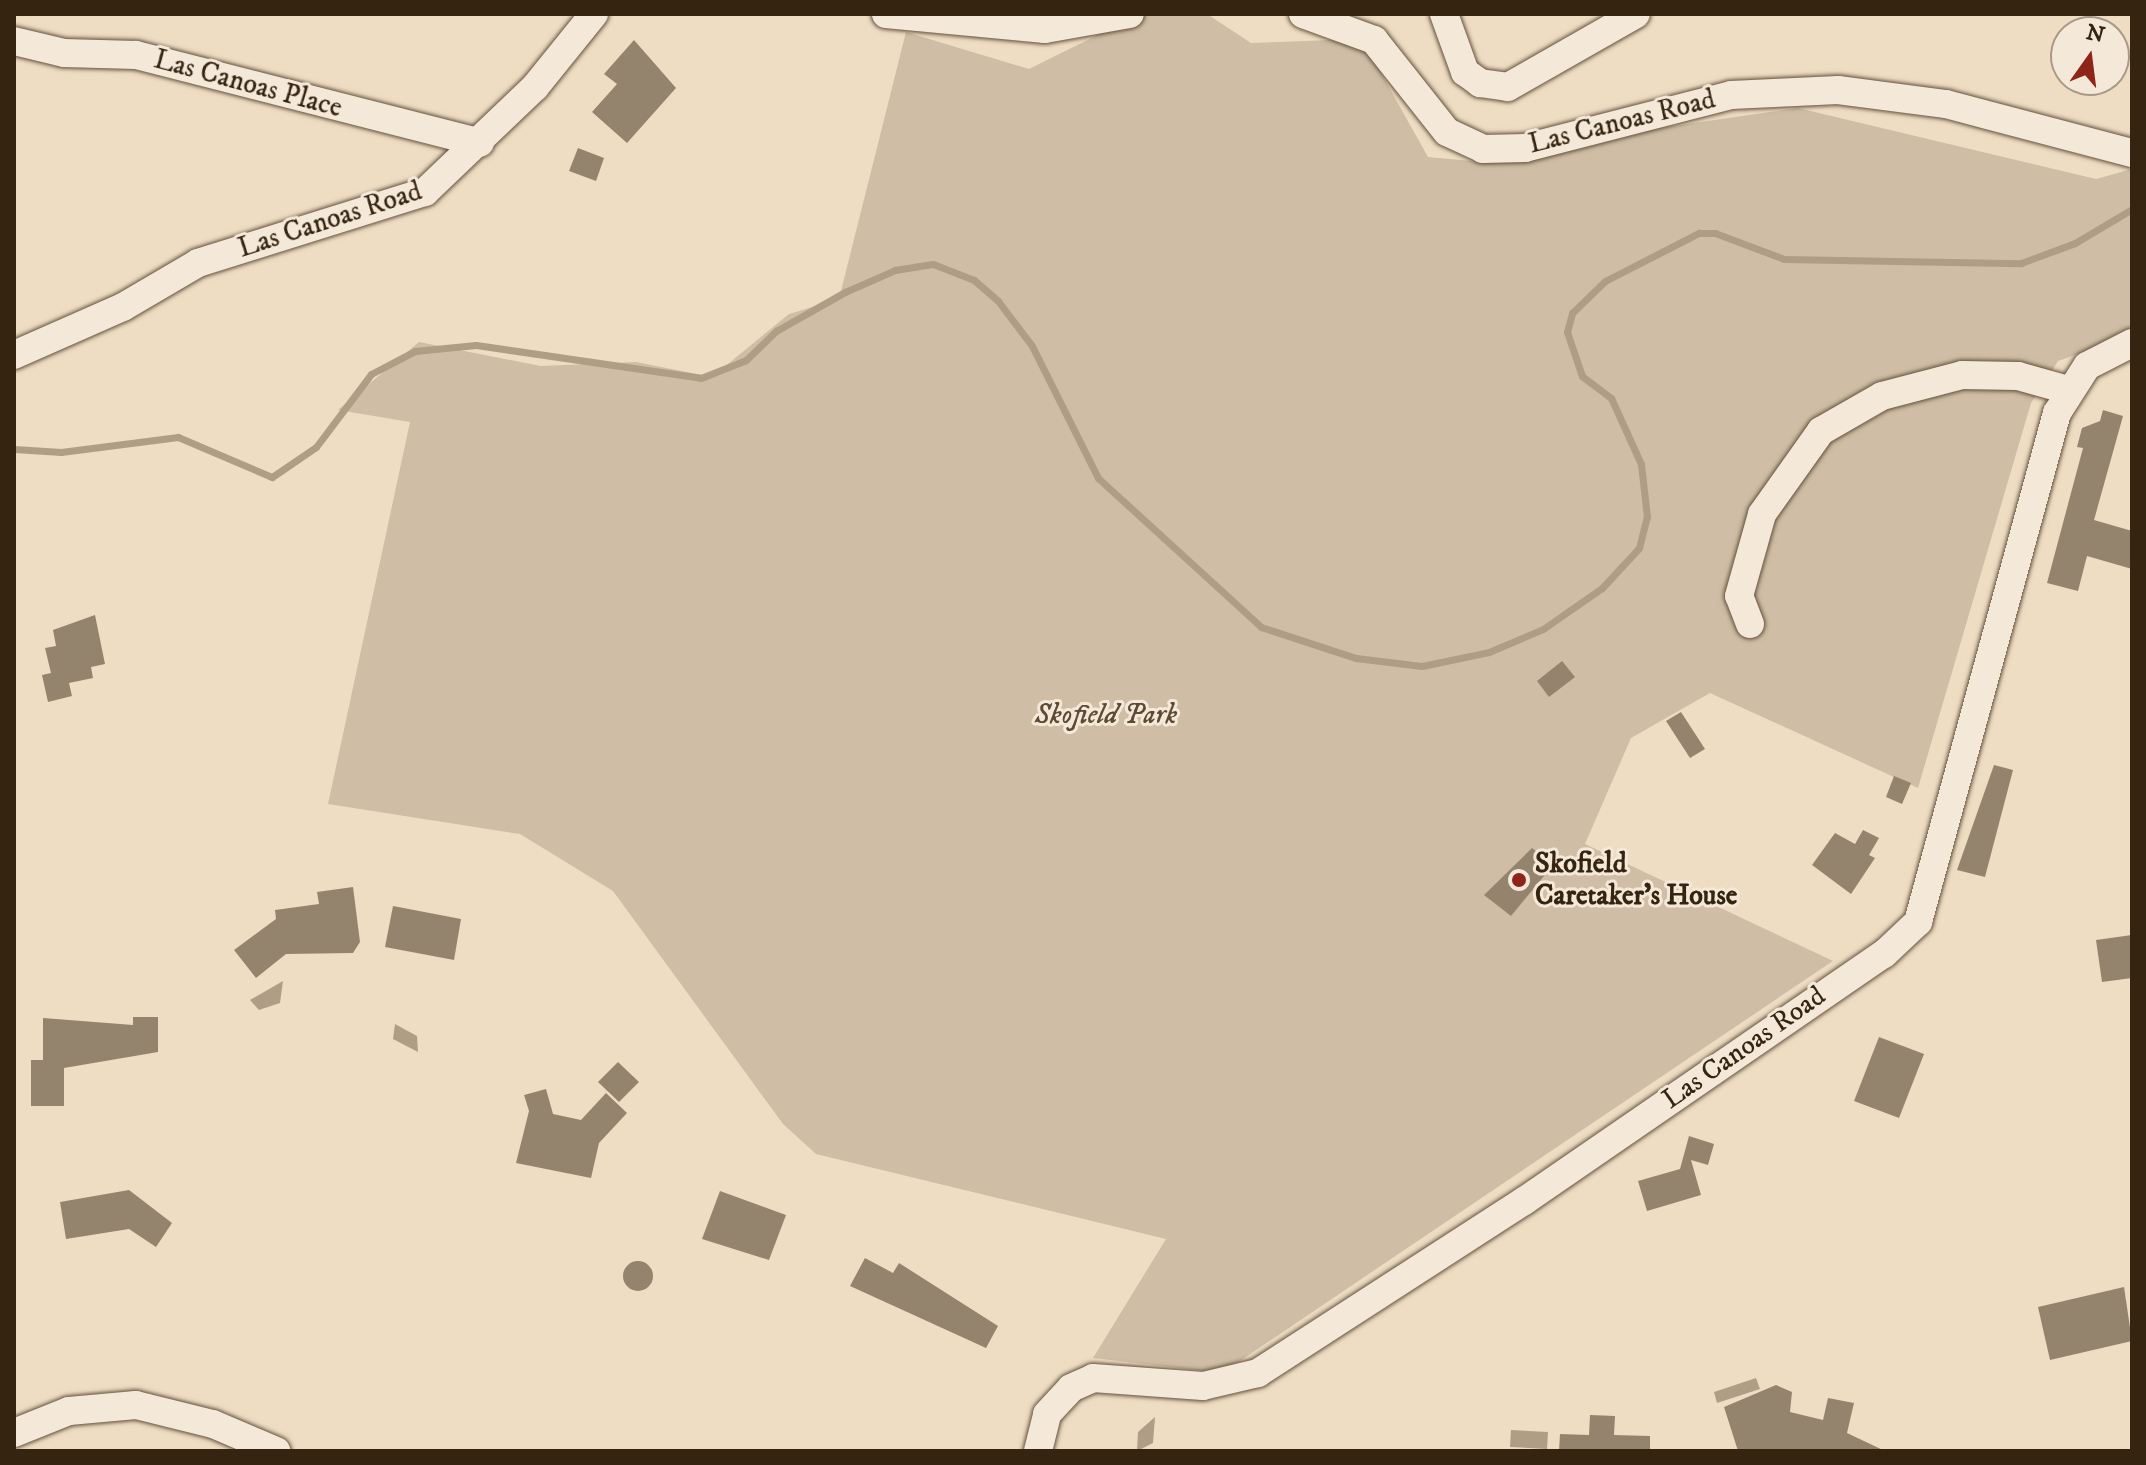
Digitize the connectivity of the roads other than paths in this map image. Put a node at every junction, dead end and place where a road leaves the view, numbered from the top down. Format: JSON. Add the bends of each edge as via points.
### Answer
{"nodes":[{"id":1,"x":570,"y":14,"type":"edge"},
{"id":2,"x":594,"y":14,"type":"edge"},
{"id":3,"x":886,"y":14,"type":"edge"},
{"id":4,"x":1130,"y":14,"type":"edge"},
{"id":5,"x":1303,"y":14,"type":"edge"},
{"id":6,"x":1444,"y":14,"type":"edge"},
{"id":7,"x":1636,"y":14,"type":"edge"},
{"id":8,"x":1354,"y":20,"type":"edge"},
{"id":9,"x":14,"y":41,"type":"edge"},
{"id":10,"x":545,"y":74,"type":"junction"},
{"id":11,"x":480,"y":143,"type":"junction"},
{"id":12,"x":2132,"y":153,"type":"edge"},
{"id":13,"x":2132,"y":343,"type":"edge"},
{"id":14,"x":14,"y":355,"type":"edge"},
{"id":15,"x":2068,"y":390,"type":"junction"},
{"id":16,"x":1750,"y":624,"type":"dead end"},
{"id":17,"x":14,"y":1433,"type":"edge"},
{"id":18,"x":276,"y":1451,"type":"edge"},
{"id":19,"x":1038,"y":1451,"type":"edge"}],
"edges":[{"from":1,"to":10,"type":"street"},
{"from":2,"to":10,"type":"street","name":"Las Canoas Road"},
{"from":3,"to":4,"type":"street","via":[[1045,29]]},
{"from":5,"to":8,"type":"street","name":"Las Canoas Road"},
{"from":6,"to":7,"type":"street","via":[[1465,72],[1480,83],[1508,87]]},
{"from":8,"to":12,"type":"street","name":"Las Canoas Road","via":[[1447,132],[1483,149],[1525,148],[1731,95],[1838,90],[1946,104]]},
{"from":9,"to":11,"type":"street","name":"Las Canoas Place","via":[[64,53],[136,55]]},
{"from":10,"to":11,"type":"street","name":"Las Canoas Road"},
{"from":11,"to":14,"type":"street","name":"Las Canoas Road","via":[[443,180],[406,201],[198,263],[123,307]]},
{"from":13,"to":15,"type":"street","name":"Las Canoas Road","via":[[2094,360]]},
{"from":15,"to":16,"type":"street","via":[[2018,376],[1962,375],[1896,391],[1821,431],[1762,514],[1739,596]]},
{"from":15,"to":19,"type":"street","name":"Las Canoas Road","via":[[1986,660],[1918,922],[1884,954],[1524,1201],[1258,1373],[1203,1386],[1093,1378],[1071,1388],[1047,1414]]},
{"from":17,"to":18,"type":"street","via":[[69,1411],[136,1405],[213,1424]]}]}
